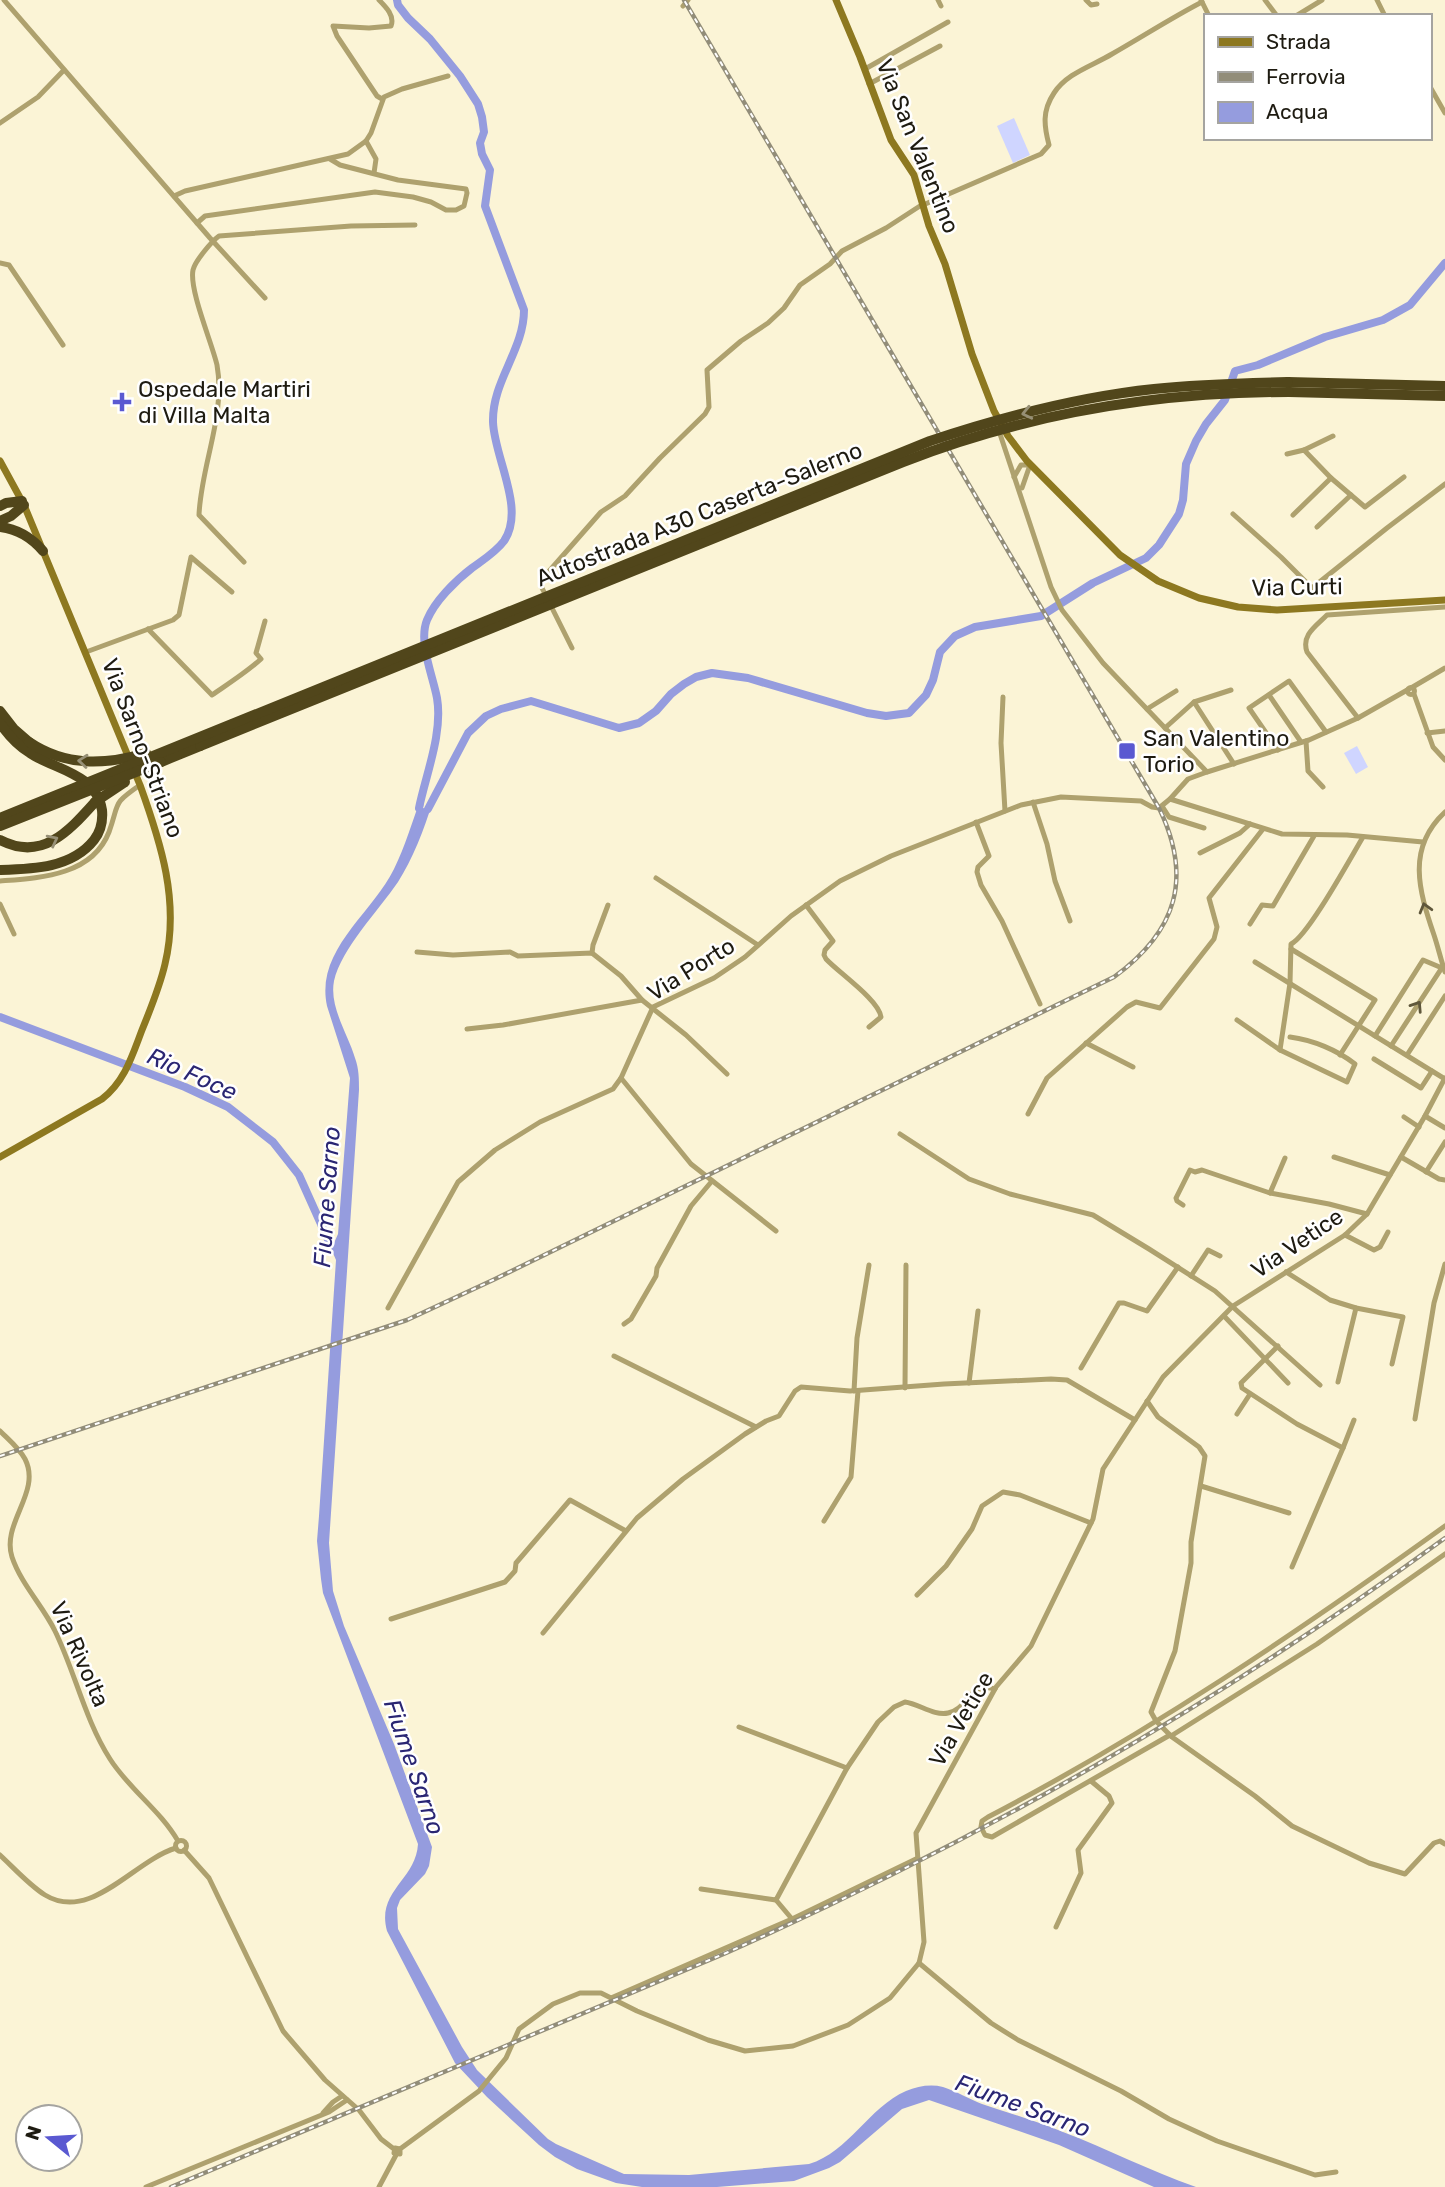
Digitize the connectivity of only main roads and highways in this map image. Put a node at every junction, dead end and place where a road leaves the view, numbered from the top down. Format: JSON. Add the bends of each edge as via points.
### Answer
{"nodes":[{"id":1,"x":836,"y":0,"type":"edge"},
{"id":2,"x":1445,"y":386,"type":"edge"},
{"id":3,"x":1289,"y":387,"type":"junction"},
{"id":4,"x":1445,"y":396,"type":"edge"},
{"id":5,"x":0,"y":461,"type":"edge"},
{"id":6,"x":23,"y":503,"type":"junction"},
{"id":7,"x":0,"y":506,"type":"edge"},
{"id":8,"x":0,"y":521,"type":"edge"},
{"id":9,"x":0,"y":527,"type":"edge"},
{"id":10,"x":43,"y":551,"type":"junction"},
{"id":11,"x":1120,"y":555,"type":"joint"},
{"id":12,"x":1445,"y":600,"type":"edge"},
{"id":13,"x":0,"y":711,"type":"edge"},
{"id":14,"x":0,"y":723,"type":"edge"},
{"id":15,"x":197,"y":737,"type":"junction"},
{"id":16,"x":161,"y":762,"type":"junction"},
{"id":17,"x":0,"y":818,"type":"edge"},
{"id":18,"x":0,"y":826,"type":"edge"},
{"id":19,"x":0,"y":840,"type":"edge"},
{"id":20,"x":0,"y":870,"type":"edge"},
{"id":21,"x":0,"y":1157,"type":"edge"}],
"edges":[{"from":1,"to":11,"type":"main road","name":"Via San Valentino","via":[[891,140],[914,175],[972,354],[1008,436],[1030,465]]},
{"from":2,"to":3,"type":"highway","name":"Autostrada A30 Caserta-Salerno"},
{"from":3,"to":4,"type":"highway","name":"Autostrada A30 Caserta-Salerno"},
{"from":3,"to":15,"type":"highway","name":"Autostrada A30 Caserta-Salerno","one_way":true,"bridge":true,"via":[[1222,384],[1153,389],[1064,404],[958,432]]},
{"from":3,"to":16,"type":"highway","name":"Autostrada A30 Caserta-Salerno","bridge":true,"via":[[1113,404],[962,440]]},
{"from":5,"to":6,"type":"main road","name":"Via Sarno-Striano"},
{"from":6,"to":7,"type":"highway"},
{"from":6,"to":8,"type":"highway"},
{"from":6,"to":10,"type":"main road","name":"Via Sarno-Striano"},
{"from":9,"to":10,"type":"highway","via":[[27,536]]},
{"from":10,"to":21,"type":"main road","name":"Via Sarno-Striano","via":[[156,828],[172,909],[171,933],[165,964],[131,1060],[115,1089]]},
{"from":11,"to":12,"type":"main road","name":"Via Curti","via":[[1150,576],[1199,598],[1238,607],[1277,610]]},
{"from":15,"to":13,"type":"highway","one_way":true,"bridge":true,"via":[[137,755],[80,762],[49,754],[29,742]]},
{"from":14,"to":20,"type":"highway","via":[[30,753],[91,786],[102,819],[97,835],[75,856],[39,868]]},
{"from":15,"to":17,"type":"highway","name":"Autostrada A30 Caserta-Salerno","bridge":true},
{"from":16,"to":18,"type":"highway","name":"Autostrada A30 Caserta-Salerno","bridge":true},
{"from":19,"to":16,"type":"highway","one_way":true,"bridge":true,"via":[[25,848],[48,844],[117,786],[153,771]]}]}
